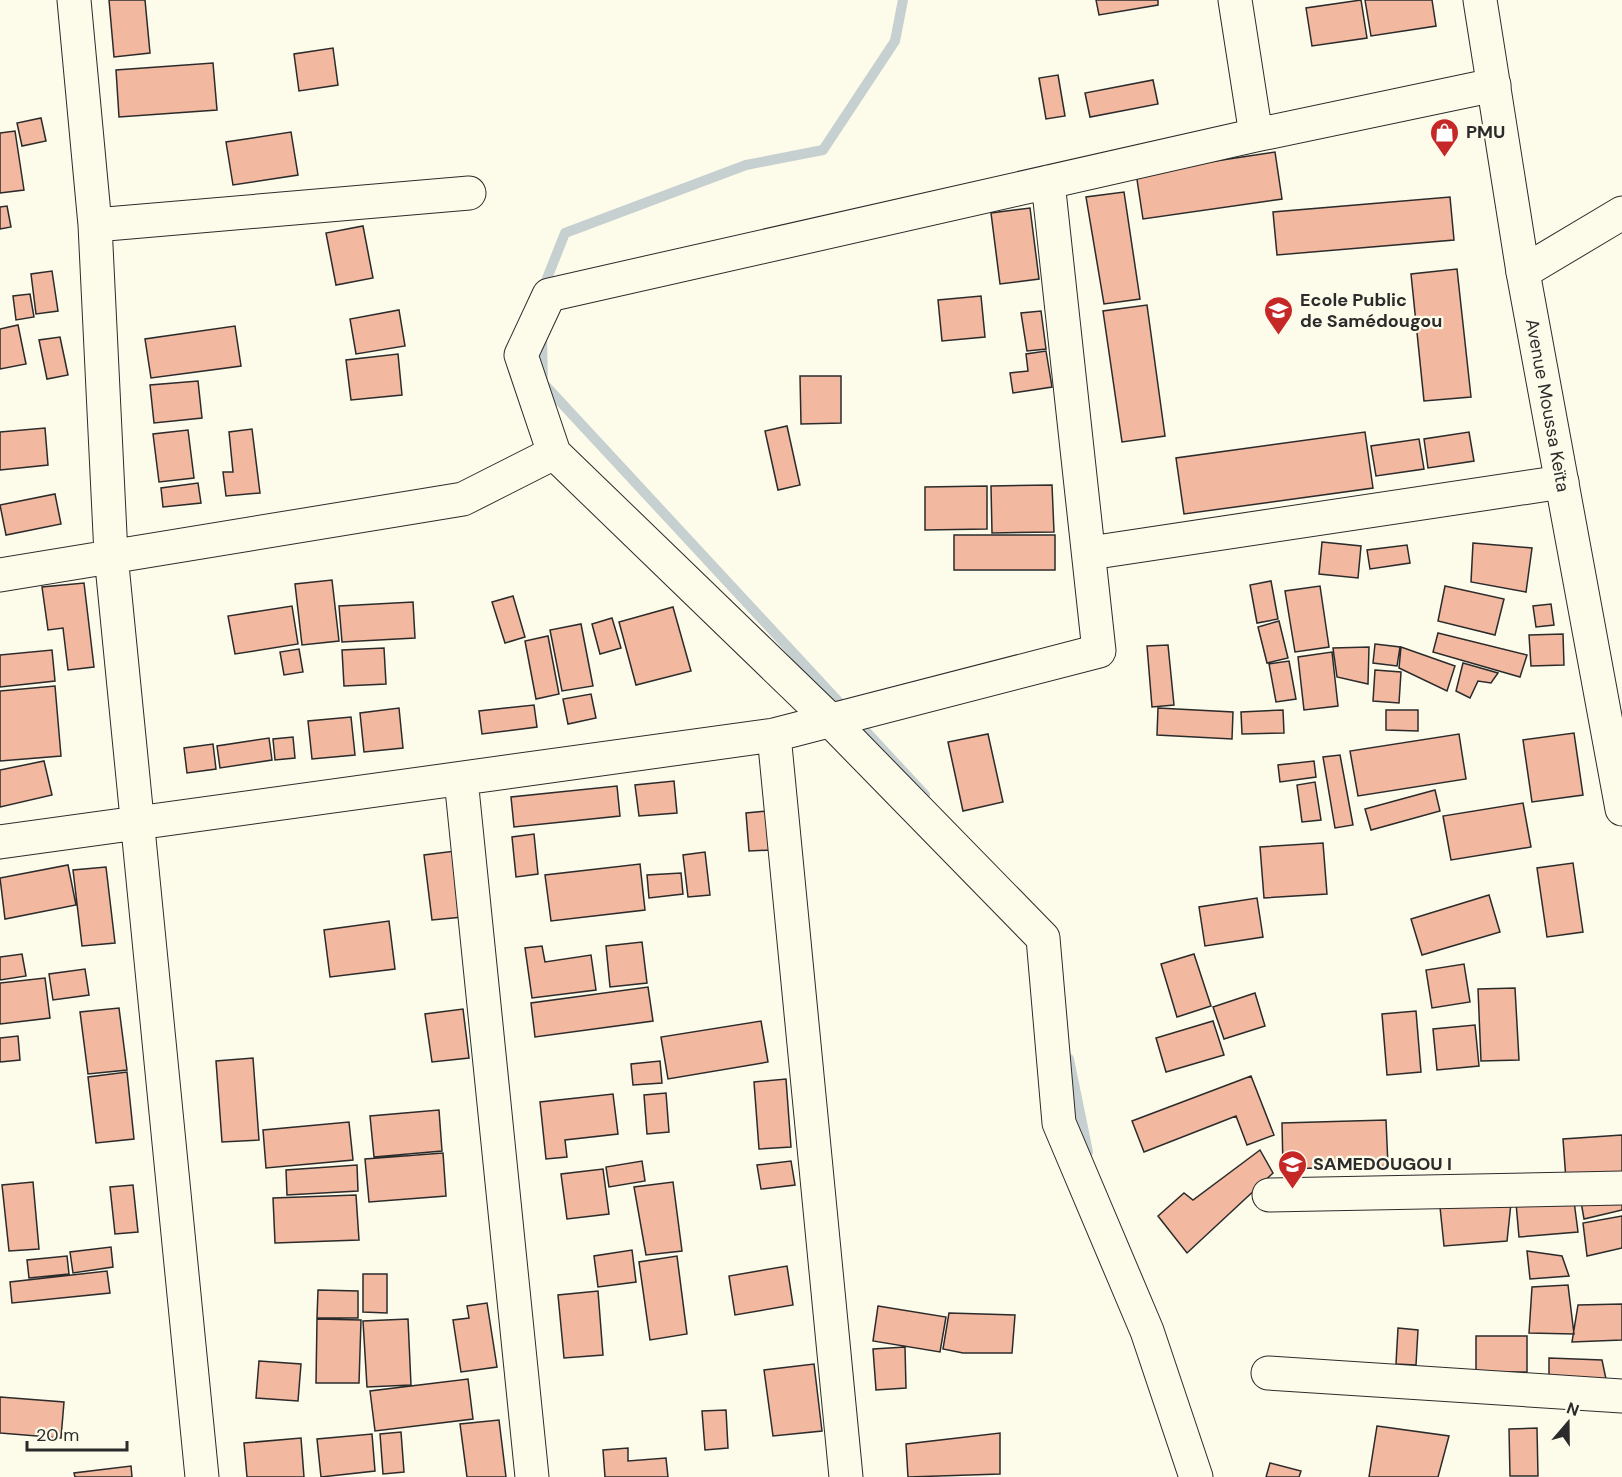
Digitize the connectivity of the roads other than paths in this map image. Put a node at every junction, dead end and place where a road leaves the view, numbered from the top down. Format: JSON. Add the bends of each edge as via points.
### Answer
{"nodes":[{"id":1,"x":74,"y":0,"type":"edge"},
{"id":2,"x":1235,"y":0,"type":"edge"},
{"id":3,"x":1480,"y":0,"type":"edge"},
{"id":4,"x":1494,"y":86,"type":"junction"},
{"id":5,"x":1256,"y":135,"type":"junction"},
{"id":6,"x":1048,"y":182,"type":"junction"},
{"id":7,"x":469,"y":193,"type":"dead end"},
{"id":8,"x":1622,"y":213,"type":"edge"},
{"id":9,"x":95,"y":225,"type":"junction"},
{"id":10,"x":1523,"y":272,"type":"junction"},
{"id":11,"x":554,"y":453,"type":"junction"},
{"id":12,"x":1562,"y":482,"type":"junction"},
{"id":13,"x":1090,"y":553,"type":"junction"},
{"id":14,"x":111,"y":555,"type":"junction"},
{"id":15,"x":0,"y":575,"type":"edge"},
{"id":16,"x":829,"y":719,"type":"junction"},
{"id":17,"x":774,"y":735,"type":"junction"},
{"id":18,"x":461,"y":779,"type":"junction"},
{"id":19,"x":1622,"y":808,"type":"edge"},
{"id":20,"x":137,"y":823,"type":"junction"},
{"id":21,"x":0,"y":842,"type":"edge"},
{"id":22,"x":1622,"y":1188,"type":"edge"},
{"id":23,"x":1269,"y":1195,"type":"dead end"},
{"id":24,"x":1268,"y":1373,"type":"dead end"},
{"id":25,"x":1622,"y":1396,"type":"edge"},
{"id":26,"x":202,"y":1477,"type":"edge"},
{"id":27,"x":532,"y":1477,"type":"edge"},
{"id":28,"x":846,"y":1477,"type":"edge"},
{"id":29,"x":1196,"y":1477,"type":"edge"}],
"edges":[{"from":1,"to":9,"type":"street"},
{"from":2,"to":5,"type":"street"},
{"from":3,"to":4,"type":"street","name":"Avenue Moussa Keïta"},
{"from":4,"to":5,"type":"street"},
{"from":4,"to":10,"type":"street","name":"Avenue Moussa Keïta"},
{"from":5,"to":6,"type":"street"},
{"from":6,"to":11,"type":"street","via":[[549,295],[521,355]]},
{"from":6,"to":13,"type":"street"},
{"from":7,"to":9,"type":"street"},
{"from":8,"to":10,"type":"street"},
{"from":9,"to":14,"type":"street"},
{"from":10,"to":12,"type":"street","name":"Avenue Moussa Keïta"},
{"from":11,"to":14,"type":"street","via":[[463,498]]},
{"from":11,"to":16,"type":"street"},
{"from":12,"to":13,"type":"street"},
{"from":12,"to":19,"type":"street","name":"Avenue Moussa Keïta"},
{"from":13,"to":16,"type":"street","via":[[1099,651]]},
{"from":14,"to":15,"type":"street"},
{"from":14,"to":20,"type":"street"},
{"from":16,"to":17,"type":"street"},
{"from":16,"to":29,"type":"street","via":[[1043,938],[1059,1123],[1147,1331]]},
{"from":17,"to":18,"type":"street"},
{"from":17,"to":28,"type":"street"},
{"from":18,"to":20,"type":"street"},
{"from":18,"to":27,"type":"street"},
{"from":20,"to":21,"type":"street"},
{"from":20,"to":26,"type":"street"},
{"from":22,"to":23,"type":"street"},
{"from":24,"to":25,"type":"street"}]}
